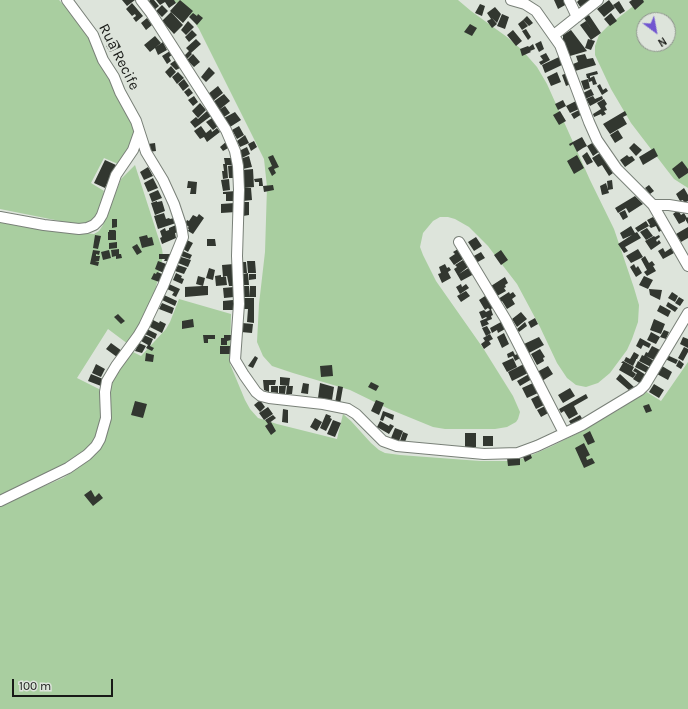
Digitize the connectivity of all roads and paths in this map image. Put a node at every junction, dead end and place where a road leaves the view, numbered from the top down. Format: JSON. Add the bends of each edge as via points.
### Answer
{"nodes":[{"id":1,"x":66,"y":0,"type":"edge"},
{"id":2,"x":141,"y":0,"type":"edge"},
{"id":3,"x":511,"y":0,"type":"edge"},
{"id":4,"x":569,"y":0,"type":"edge"},
{"id":5,"x":598,"y":0,"type":"edge"},
{"id":6,"x":577,"y":17,"type":"junction"},
{"id":7,"x":554,"y":36,"type":"junction"},
{"id":8,"x":139,"y":131,"type":"junction"},
{"id":9,"x":653,"y":205,"type":"junction"},
{"id":10,"x":688,"y":208,"type":"edge"},
{"id":11,"x":0,"y":217,"type":"edge"},
{"id":12,"x":459,"y":242,"type":"dead end"},
{"id":13,"x":688,"y":266,"type":"edge"},
{"id":14,"x":688,"y":313,"type":"edge"},
{"id":15,"x":564,"y":433,"type":"junction"},
{"id":16,"x":0,"y":501,"type":"edge"}],
"edges":[{"from":1,"to":8,"type":"street","name":"Rua Recife","via":[[93,35]]},
{"from":2,"to":15,"type":"street","via":[[226,130],[235,151],[239,190],[239,300],[235,360],[256,392],[269,398],[323,404],[352,411],[383,441],[403,447],[484,454],[512,453],[529,449]]},
{"from":3,"to":7,"type":"street","via":[[533,8]]},
{"from":4,"to":6,"type":"street"},
{"from":5,"to":6,"type":"street"},
{"from":6,"to":7,"type":"street"},
{"from":7,"to":9,"type":"street","via":[[564,53],[598,140],[617,169]]},
{"from":8,"to":11,"type":"street","via":[[135,145],[116,175],[102,215],[94,225],[79,229]]},
{"from":8,"to":16,"type":"street","name":"Rua Recife","via":[[146,152],[174,204],[183,237],[180,248],[140,332],[110,374],[105,392],[106,418],[100,439],[93,449],[68,468]]},
{"from":9,"to":10,"type":"street"},
{"from":9,"to":13,"type":"street"},
{"from":12,"to":15,"type":"street","via":[[509,326]]},
{"from":14,"to":15,"type":"street","via":[[643,387],[610,409]]}]}
